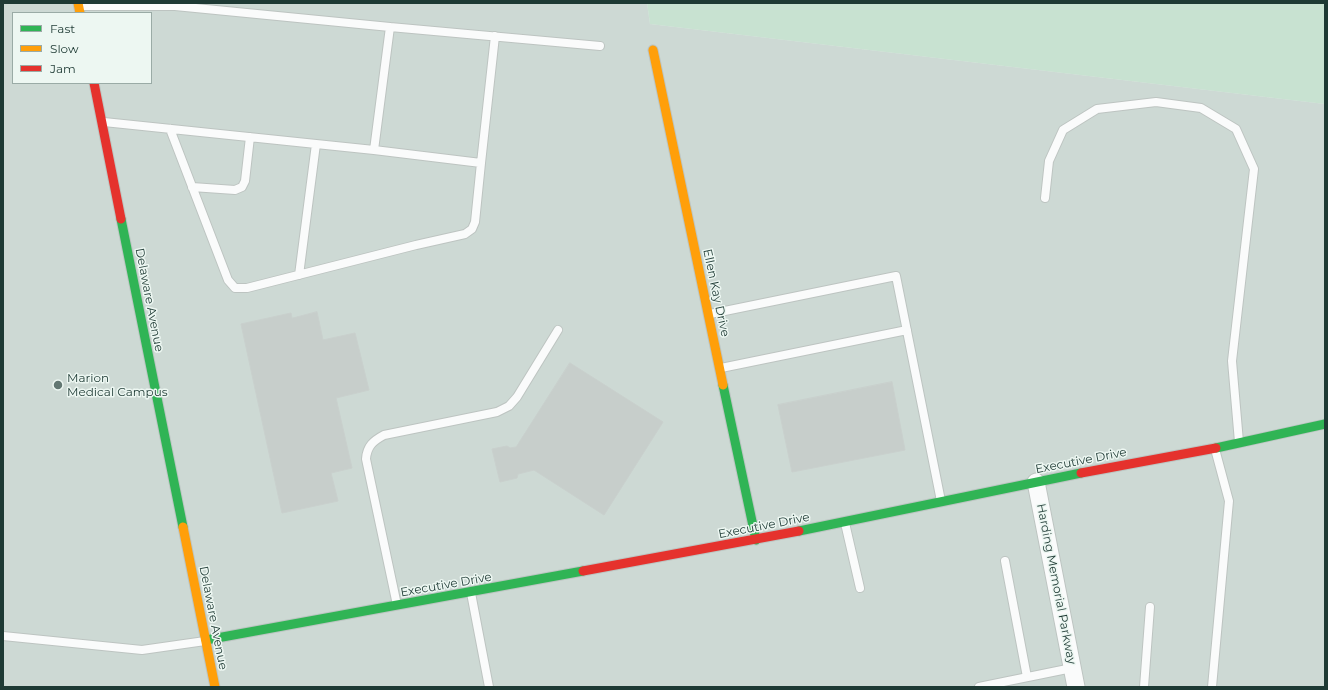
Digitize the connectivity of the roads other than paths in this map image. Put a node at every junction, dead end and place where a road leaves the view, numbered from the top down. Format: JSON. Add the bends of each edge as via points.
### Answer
{"nodes":[{"id":1,"x":78,"y":7,"type":"edge"},
{"id":2,"x":390,"y":27,"type":"junction"},
{"id":3,"x":495,"y":36,"type":"junction"},
{"id":4,"x":600,"y":46,"type":"dead end"},
{"id":5,"x":653,"y":50,"type":"dead end"},
{"id":6,"x":94,"y":84,"type":"edge"},
{"id":7,"x":101,"y":122,"type":"junction"},
{"id":8,"x":170,"y":129,"type":"junction"},
{"id":9,"x":250,"y":137,"type":"junction"},
{"id":10,"x":316,"y":144,"type":"junction"},
{"id":11,"x":374,"y":150,"type":"junction"},
{"id":12,"x":481,"y":163,"type":"junction"},
{"id":13,"x":192,"y":187,"type":"junction"},
{"id":14,"x":1045,"y":198,"type":"dead end"},
{"id":15,"x":299,"y":275,"type":"junction"},
{"id":16,"x":708,"y":314,"type":"junction"},
{"id":17,"x":558,"y":330,"type":"dead end"},
{"id":18,"x":907,"y":330,"type":"junction"},
{"id":19,"x":720,"y":368,"type":"junction"},
{"id":20,"x":1325,"y":424,"type":"edge"},
{"id":21,"x":1239,"y":443,"type":"junction"},
{"id":22,"x":1215,"y":447,"type":"junction"},
{"id":23,"x":1036,"y":482,"type":"junction"},
{"id":24,"x":942,"y":502,"type":"junction"},
{"id":25,"x":844,"y":522,"type":"junction"},
{"id":26,"x":756,"y":540,"type":"junction"},
{"id":27,"x":1005,"y":561,"type":"dead end"},
{"id":28,"x":860,"y":588,"type":"dead end"},
{"id":29,"x":471,"y":592,"type":"junction"},
{"id":30,"x":397,"y":606,"type":"junction"},
{"id":31,"x":1150,"y":607,"type":"dead end"},
{"id":32,"x":3,"y":636,"type":"edge"},
{"id":33,"x":206,"y":640,"type":"junction"},
{"id":34,"x":1072,"y":668,"type":"junction"},
{"id":35,"x":1027,"y":677,"type":"junction"},
{"id":36,"x":215,"y":687,"type":"edge"},
{"id":37,"x":489,"y":687,"type":"edge"},
{"id":38,"x":979,"y":687,"type":"edge"},
{"id":39,"x":1076,"y":687,"type":"edge"},
{"id":40,"x":1144,"y":687,"type":"edge"},
{"id":41,"x":1212,"y":687,"type":"edge"}],
"edges":[{"from":1,"to":2,"type":"lane","via":[[176,6]]},
{"from":2,"to":3,"type":"lane"},
{"from":2,"to":11,"type":"lane"},
{"from":3,"to":4,"type":"lane"},
{"from":3,"to":12,"type":"lane"},
{"from":5,"to":16,"type":"street","name":"Ellen Kay Drive"},
{"from":6,"to":7,"type":"street","name":"Delaware Avenue"},
{"from":7,"to":8,"type":"lane"},
{"from":7,"to":33,"type":"street","name":"Delaware Avenue"},
{"from":8,"to":9,"type":"lane"},
{"from":8,"to":13,"type":"lane"},
{"from":9,"to":10,"type":"lane"},
{"from":9,"to":13,"type":"lane","via":[[245,181],[242,187],[235,190]]},
{"from":10,"to":11,"type":"lane"},
{"from":10,"to":15,"type":"lane"},
{"from":11,"to":12,"type":"lane"},
{"from":12,"to":15,"type":"lane","via":[[475,222],[465,234]]},
{"from":13,"to":15,"type":"lane","via":[[228,280],[235,288],[246,288]]},
{"from":14,"to":21,"type":"lane","via":[[1049,161],[1063,130],[1097,109],[1156,102],[1201,108],[1236,129],[1254,169],[1232,361]]},
{"from":16,"to":18,"type":"lane","via":[[896,276]]},
{"from":16,"to":19,"type":"street","name":"Ellen Kay Drive"},
{"from":17,"to":30,"type":"lane","via":[[518,397],[509,406],[498,412],[384,435],[370,445],[366,459]]},
{"from":18,"to":19,"type":"lane"},
{"from":18,"to":24,"type":"lane"},
{"from":19,"to":26,"type":"street","name":"Ellen Kay Drive"},
{"from":20,"to":21,"type":"street","name":"Executive Drive"},
{"from":21,"to":22,"type":"street","name":"Executive Drive"},
{"from":22,"to":23,"type":"street","name":"Executive Drive"},
{"from":22,"to":41,"type":"lane","via":[[1229,501]]},
{"from":23,"to":24,"type":"street","name":"Executive Drive"},
{"from":23,"to":34,"type":"street","name":"Harding Memorial Parkway"},
{"from":24,"to":25,"type":"street","name":"Executive Drive"},
{"from":25,"to":26,"type":"street","name":"Executive Drive"},
{"from":25,"to":28,"type":"lane"},
{"from":26,"to":29,"type":"street","name":"Executive Drive"},
{"from":27,"to":35,"type":"lane"},
{"from":29,"to":30,"type":"street","name":"Executive Drive"},
{"from":29,"to":37,"type":"lane"},
{"from":30,"to":33,"type":"street","name":"Executive Drive"},
{"from":31,"to":40,"type":"lane"},
{"from":32,"to":33,"type":"lane","via":[[142,650]]},
{"from":33,"to":36,"type":"street","name":"Delaware Avenue"},
{"from":34,"to":35,"type":"lane"},
{"from":34,"to":39,"type":"street","name":"Harding Memorial Parkway"},
{"from":35,"to":38,"type":"lane"}]}
